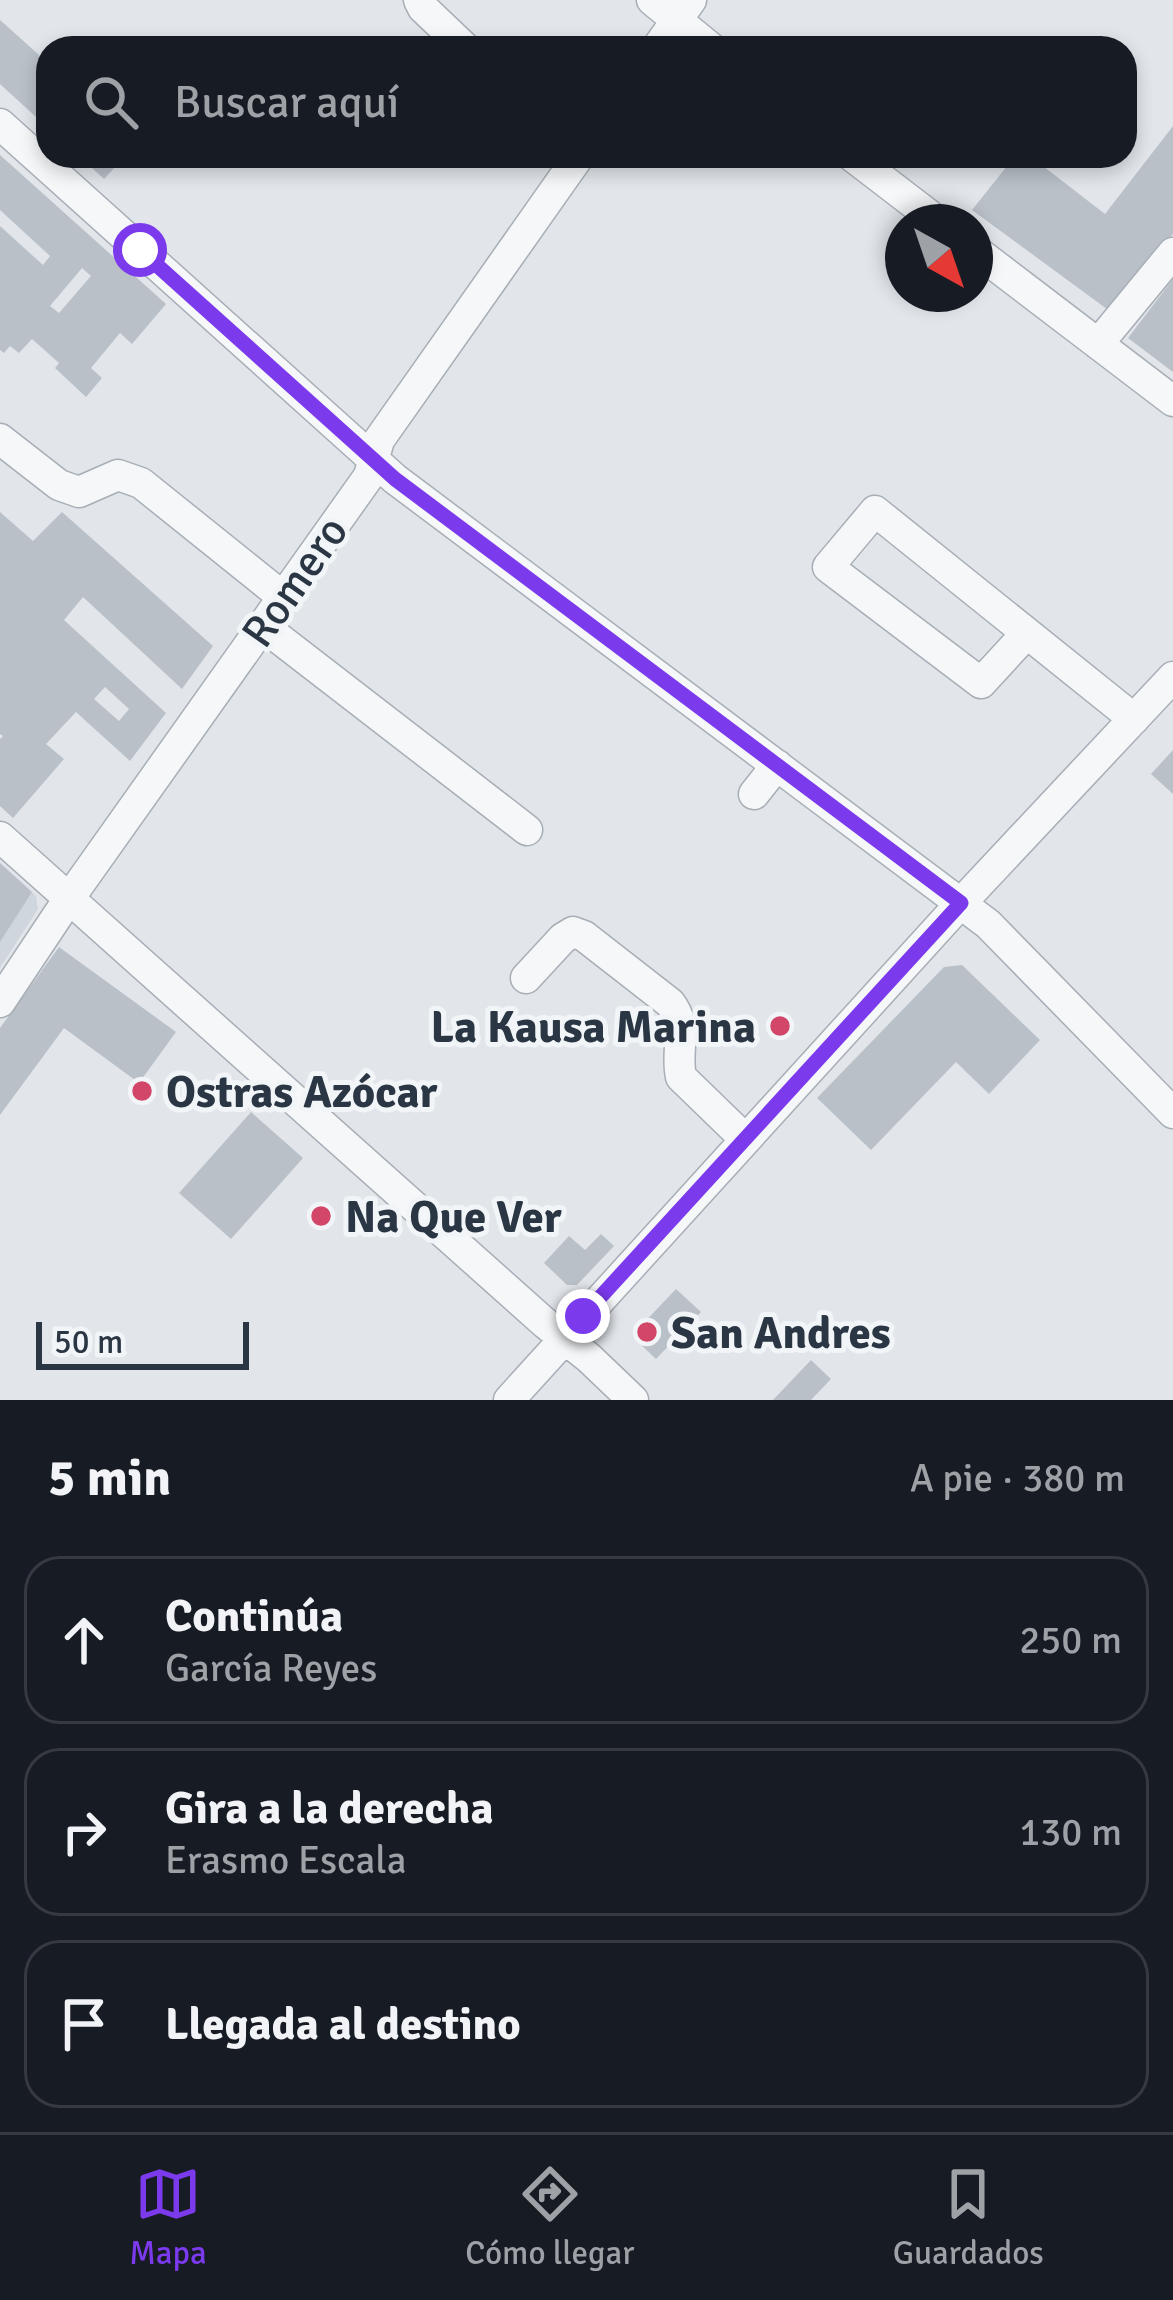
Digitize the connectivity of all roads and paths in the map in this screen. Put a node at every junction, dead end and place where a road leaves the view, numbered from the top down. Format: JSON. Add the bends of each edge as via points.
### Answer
{"nodes":[{"id":1,"x":419,"y":0,"type":"edge"},
{"id":2,"x":652,"y":0,"type":"edge"},
{"id":3,"x":684,"y":11,"type":"edge"},
{"id":4,"x":453,"y":36,"type":"edge"},
{"id":5,"x":666,"y":36,"type":"edge"},
{"id":6,"x":702,"y":36,"type":"edge"},
{"id":7,"x":0,"y":124,"type":"edge"},
{"id":8,"x":36,"y":156,"type":"edge"},
{"id":9,"x":49,"y":168,"type":"edge"},
{"id":10,"x":570,"y":168,"type":"edge"},
{"id":11,"x":868,"y":168,"type":"edge"},
{"id":12,"x":915,"y":204,"type":"edge"},
{"id":13,"x":1173,"y":254,"type":"edge"},
{"id":14,"x":993,"y":264,"type":"edge"},
{"id":15,"x":1099,"y":344,"type":"junction"},
{"id":16,"x":1173,"y":401,"type":"edge"},
{"id":17,"x":0,"y":440,"type":"edge"},
{"id":18,"x":373,"y":460,"type":"junction"},
{"id":19,"x":283,"y":597,"type":"junction"},
{"id":20,"x":263,"y":626,"type":"junction"},
{"id":21,"x":1027,"y":633,"type":"junction"},
{"id":22,"x":1173,"y":676,"type":"edge"},
{"id":23,"x":1134,"y":719,"type":"junction"},
{"id":24,"x":777,"y":765,"type":"junction"},
{"id":25,"x":754,"y":794,"type":"dead end"},
{"id":26,"x":527,"y":830,"type":"dead end"},
{"id":27,"x":0,"y":838,"type":"edge"},
{"id":28,"x":68,"y":900,"type":"junction"},
{"id":29,"x":961,"y":903,"type":"junction"},
{"id":30,"x":526,"y":978,"type":"dead end"},
{"id":31,"x":0,"y":1002,"type":"edge"},
{"id":32,"x":1173,"y":1113,"type":"edge"},
{"id":33,"x":745,"y":1139,"type":"junction"},
{"id":34,"x":564,"y":1338,"type":"junction"},
{"id":35,"x":509,"y":1400,"type":"edge"},
{"id":36,"x":633,"y":1400,"type":"edge"}],
"edges":[{"from":1,"to":4,"type":"street"},
{"from":2,"to":3,"type":"street"},
{"from":3,"to":5,"type":"street"},
{"from":3,"to":6,"type":"street"},
{"from":7,"to":8,"type":"street"},
{"from":9,"to":18,"type":"street"},
{"from":10,"to":18,"type":"street","name":"Romero","via":[[379,440]]},
{"from":11,"to":12,"type":"street"},
{"from":13,"to":15,"type":"street"},
{"from":14,"to":15,"type":"street"},
{"from":15,"to":16,"type":"street"},
{"from":17,"to":19,"type":"street","via":[[79,492],[118,476],[141,483]]},
{"from":18,"to":19,"type":"street","name":"Romero"},
{"from":18,"to":24,"type":"street"},
{"from":19,"to":20,"type":"street","name":"Romero"},
{"from":20,"to":26,"type":"street"},
{"from":20,"to":28,"type":"street","name":"Romero"},
{"from":21,"to":21,"type":"street","via":[[875,511],[828,567],[981,682]]},
{"from":21,"to":23,"type":"street"},
{"from":22,"to":23,"type":"street"},
{"from":23,"to":29,"type":"street"},
{"from":24,"to":25,"type":"street"},
{"from":24,"to":29,"type":"street"},
{"from":27,"to":28,"type":"street"},
{"from":28,"to":31,"type":"street","name":"Romero"},
{"from":28,"to":34,"type":"street"},
{"from":29,"to":32,"type":"street"},
{"from":29,"to":33,"type":"street"},
{"from":30,"to":33,"type":"street","via":[[563,938],[584,937],[679,1014],[681,1077]]},
{"from":33,"to":34,"type":"street"},
{"from":34,"to":35,"type":"street"},
{"from":34,"to":36,"type":"street"}]}
